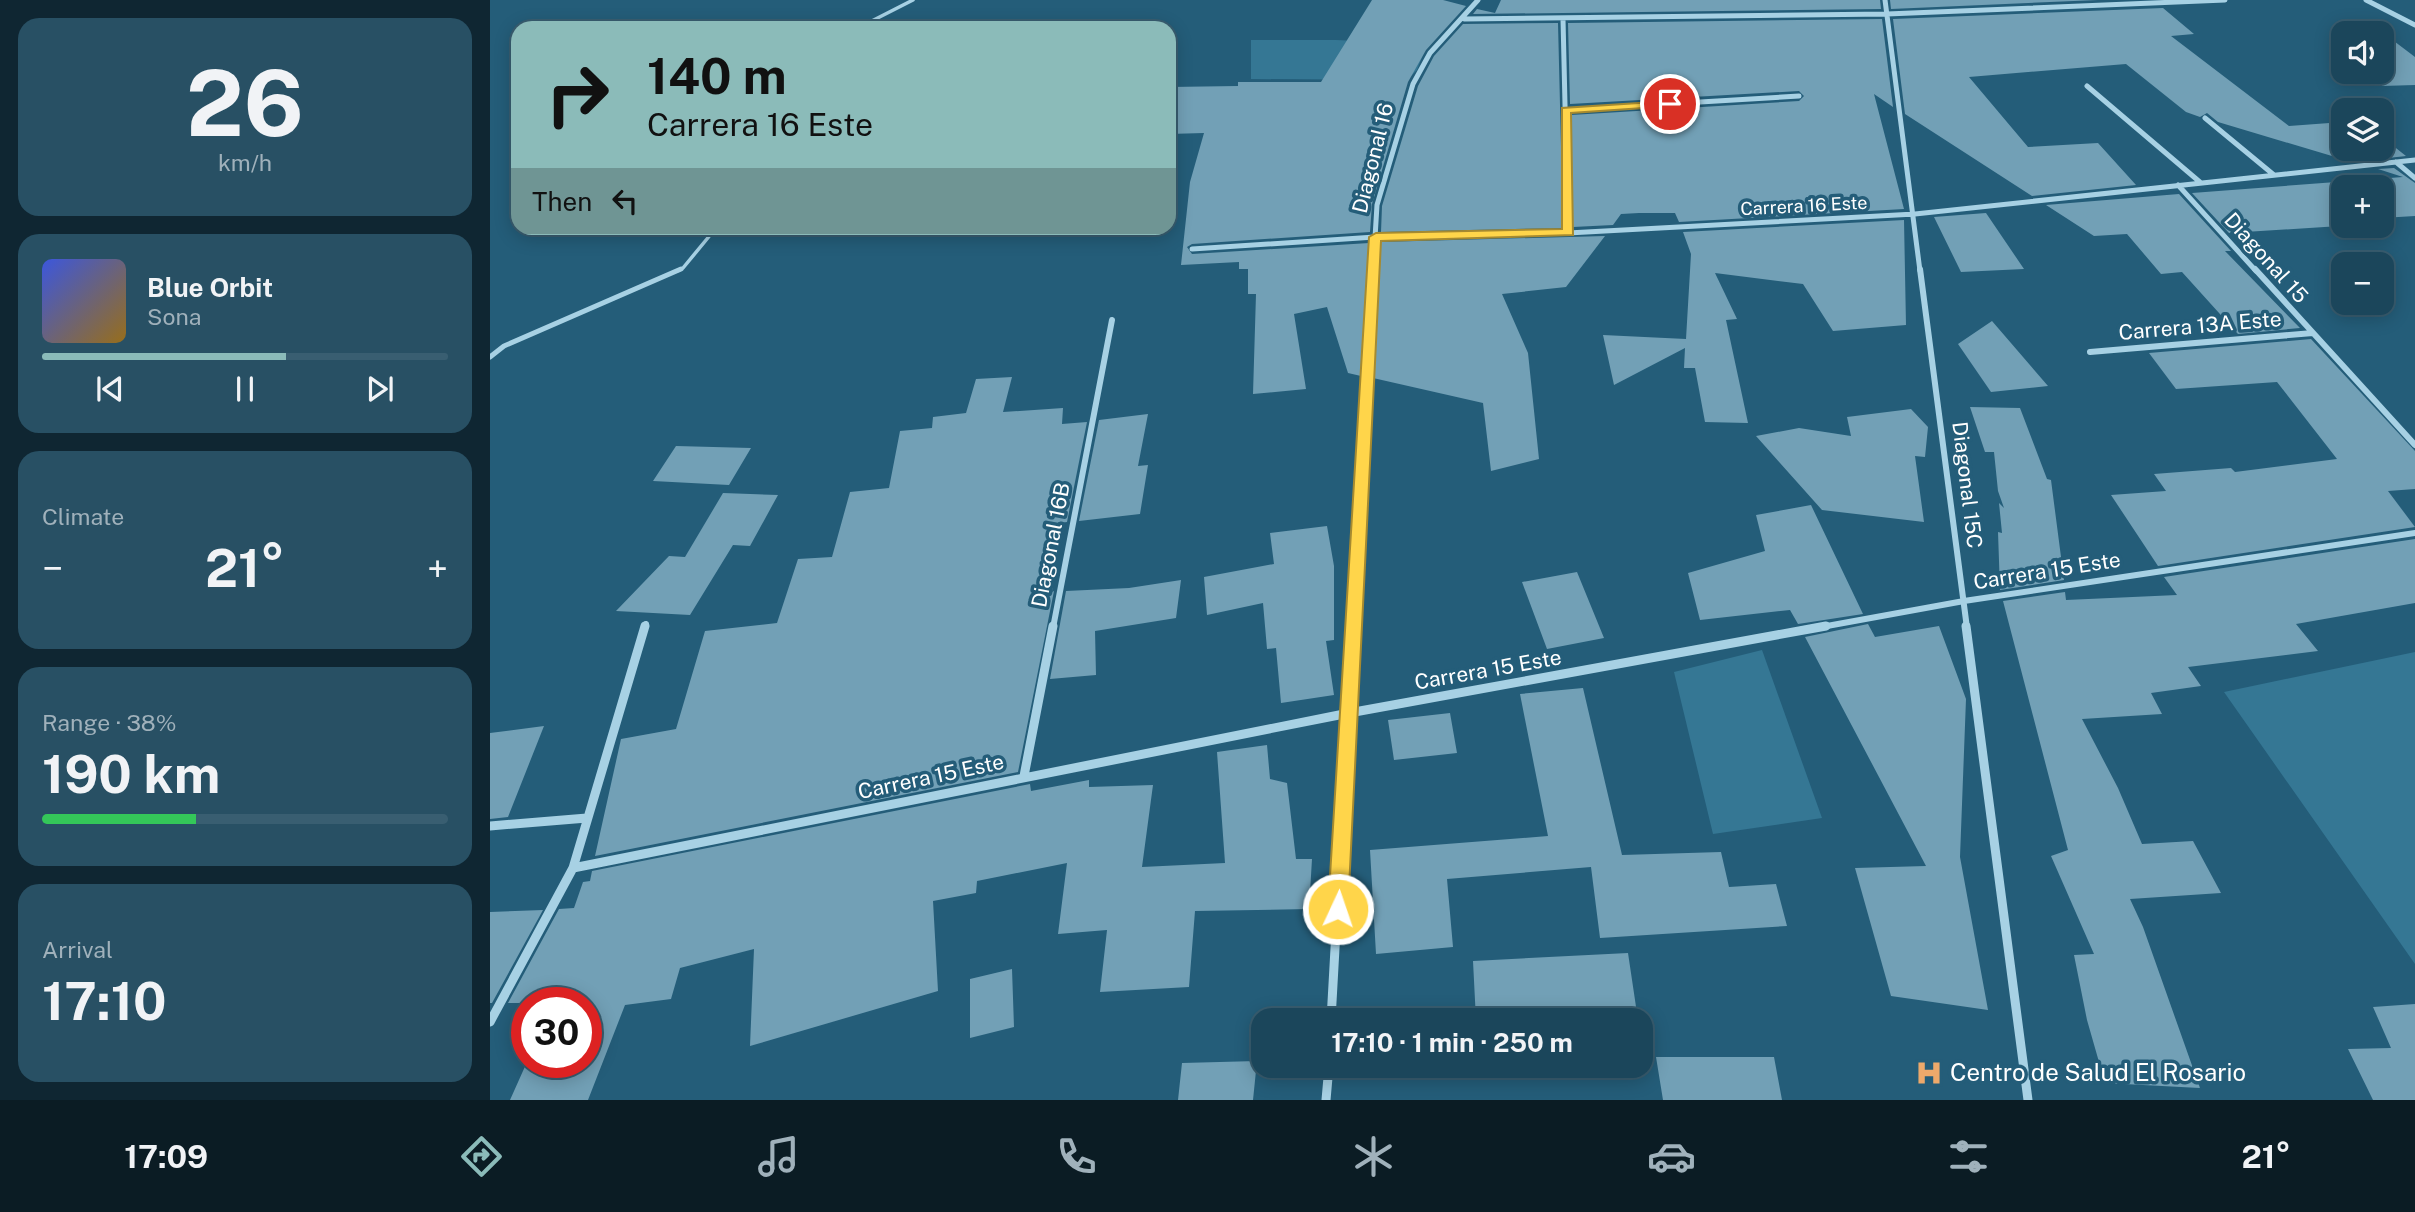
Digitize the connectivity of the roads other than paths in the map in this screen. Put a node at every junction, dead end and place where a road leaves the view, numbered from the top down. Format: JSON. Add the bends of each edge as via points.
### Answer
{"nodes":[{"id":1,"x":913,"y":0,"type":"edge"},
{"id":2,"x":1478,"y":0,"type":"edge"},
{"id":3,"x":1885,"y":0,"type":"edge"},
{"id":4,"x":2225,"y":0,"type":"edge"},
{"id":5,"x":2366,"y":0,"type":"edge"},
{"id":6,"x":2162,"y":2,"type":"edge"},
{"id":7,"x":1887,"y":14,"type":"junction"},
{"id":8,"x":1464,"y":19,"type":"junction"},
{"id":9,"x":1563,"y":19,"type":"junction"},
{"id":10,"x":872,"y":21,"type":"edge"},
{"id":11,"x":2415,"y":25,"type":"edge"},
{"id":12,"x":2087,"y":86,"type":"dead end"},
{"id":13,"x":1799,"y":96,"type":"dead end"},
{"id":14,"x":1566,"y":110,"type":"junction"},
{"id":15,"x":2205,"y":118,"type":"dead end"},
{"id":16,"x":2415,"y":159,"type":"edge"},
{"id":17,"x":2396,"y":162,"type":"junction"},
{"id":18,"x":2274,"y":175,"type":"junction"},
{"id":19,"x":2415,"y":178,"type":"edge"},
{"id":20,"x":2201,"y":183,"type":"junction"},
{"id":21,"x":2178,"y":185,"type":"junction"},
{"id":22,"x":1915,"y":214,"type":"junction"},
{"id":23,"x":1568,"y":233,"type":"junction"},
{"id":24,"x":710,"y":235,"type":"edge"},
{"id":25,"x":1376,"y":237,"type":"junction"},
{"id":26,"x":1192,"y":249,"type":"dead end"},
{"id":27,"x":1112,"y":320,"type":"dead end"},
{"id":28,"x":2313,"y":332,"type":"junction"},
{"id":29,"x":2090,"y":352,"type":"dead end"},
{"id":30,"x":490,"y":357,"type":"edge"},
{"id":31,"x":2415,"y":445,"type":"edge"},
{"id":32,"x":2415,"y":533,"type":"edge"},
{"id":33,"x":1964,"y":601,"type":"junction"},
{"id":34,"x":646,"y":624,"type":"dead end"},
{"id":35,"x":1349,"y":713,"type":"junction"},
{"id":36,"x":1024,"y":776,"type":"junction"},
{"id":37,"x":587,"y":818,"type":"junction"},
{"id":38,"x":490,"y":826,"type":"edge"},
{"id":39,"x":573,"y":868,"type":"junction"},
{"id":40,"x":1332,"y":1008,"type":"edge"},
{"id":41,"x":490,"y":1022,"type":"edge"},
{"id":42,"x":1327,"y":1078,"type":"edge"},
{"id":43,"x":1326,"y":1100,"type":"edge"},
{"id":44,"x":2028,"y":1100,"type":"edge"}],
"edges":[{"from":1,"to":10,"type":"lane"},
{"from":2,"to":8,"type":"street","name":"Diagonal 16"},
{"from":3,"to":7,"type":"street","name":"Diagonal 15C"},
{"from":4,"to":6,"type":"street"},
{"from":5,"to":11,"type":"street"},
{"from":6,"to":7,"type":"street"},
{"from":7,"to":9,"type":"street"},
{"from":7,"to":22,"type":"street","name":"Diagonal 15C"},
{"from":8,"to":9,"type":"street"},
{"from":8,"to":25,"type":"street","name":"Diagonal 16","via":[[1430,53],[1411,89],[1377,205]]},
{"from":9,"to":14,"type":"street"},
{"from":12,"to":20,"type":"street"},
{"from":13,"to":14,"type":"street"},
{"from":14,"to":23,"type":"street"},
{"from":15,"to":18,"type":"street"},
{"from":16,"to":17,"type":"street","name":"Carrera 16 Este"},
{"from":17,"to":18,"type":"street","name":"Carrera 16 Este"},
{"from":17,"to":19,"type":"street"},
{"from":18,"to":20,"type":"street","name":"Carrera 16 Este"},
{"from":20,"to":21,"type":"street","name":"Carrera 16 Este"},
{"from":21,"to":22,"type":"street","name":"Carrera 16 Este"},
{"from":21,"to":28,"type":"street","name":"Diagonal 15"},
{"from":22,"to":23,"type":"street","name":"Carrera 16 Este"},
{"from":22,"to":33,"type":"street","name":"Diagonal 15C"},
{"from":23,"to":25,"type":"street","name":"Carrera 16 Este"},
{"from":24,"to":30,"type":"lane","via":[[683,268],[504,346]]},
{"from":25,"to":26,"type":"street","name":"Carrera 16 Este"},
{"from":25,"to":35,"type":"street","name":"Diagonal 16"},
{"from":27,"to":36,"type":"street","name":"Diagonal 16B"},
{"from":28,"to":29,"type":"street","name":"Carrera 13A Este"},
{"from":28,"to":31,"type":"street","name":"Diagonal 15"},
{"from":32,"to":33,"type":"street","name":"Carrera 15 Este"},
{"from":33,"to":35,"type":"street","name":"Carrera 15 Este"},
{"from":33,"to":44,"type":"street","name":"Diagonal 15C"},
{"from":34,"to":37,"type":"street"},
{"from":35,"to":36,"type":"street","name":"Carrera 15 Este"},
{"from":35,"to":40,"type":"street","name":"Diagonal 16"},
{"from":36,"to":39,"type":"street","name":"Carrera 15 Este"},
{"from":37,"to":38,"type":"street"},
{"from":37,"to":39,"type":"street"},
{"from":39,"to":41,"type":"street"},
{"from":42,"to":43,"type":"street"}]}
